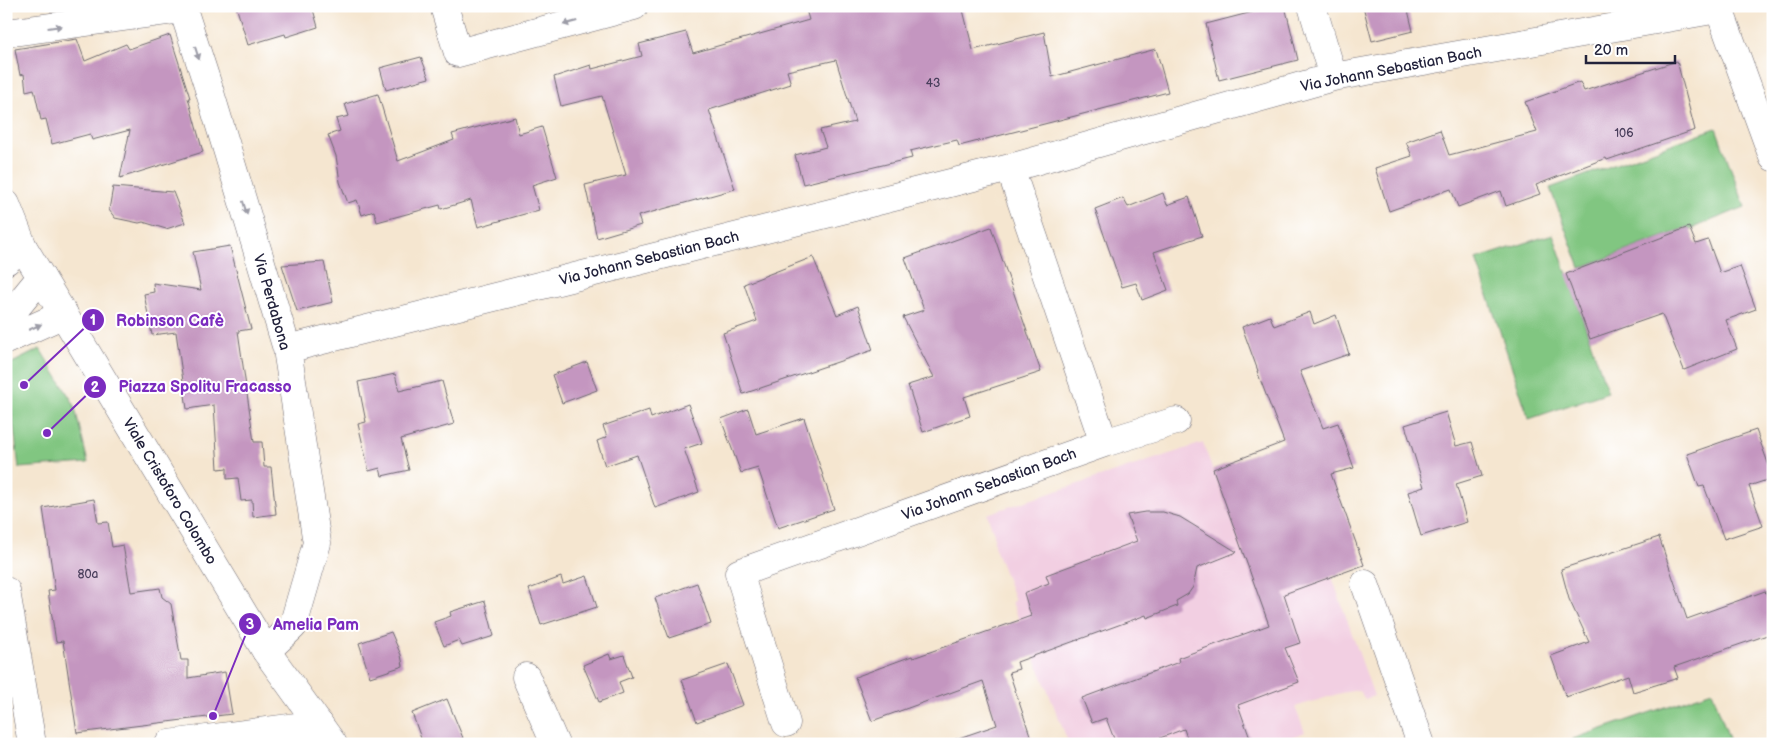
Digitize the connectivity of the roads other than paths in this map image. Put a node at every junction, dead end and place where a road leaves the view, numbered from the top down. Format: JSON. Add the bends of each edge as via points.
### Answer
{"nodes":[{"id":1,"x":444,"y":6,"type":"edge"},
{"id":2,"x":634,"y":6,"type":"edge"},
{"id":3,"x":1312,"y":6,"type":"edge"},
{"id":4,"x":1718,"y":7,"type":"edge"},
{"id":5,"x":182,"y":8,"type":"edge"},
{"id":6,"x":6,"y":33,"type":"edge"},
{"id":7,"x":1333,"y":77,"type":"junction"},
{"id":8,"x":1773,"y":157,"type":"edge"},
{"id":9,"x":1010,"y":168,"type":"junction"},
{"id":10,"x":6,"y":204,"type":"edge"},
{"id":11,"x":15,"y":254,"type":"edge"},
{"id":12,"x":41,"y":277,"type":"junction"},
{"id":13,"x":64,"y":314,"type":"junction"},
{"id":14,"x":6,"y":320,"type":"edge"},
{"id":15,"x":6,"y":340,"type":"edge"},
{"id":16,"x":287,"y":349,"type":"junction"},
{"id":17,"x":1176,"y":421,"type":"dead end"},
{"id":18,"x":1104,"y":443,"type":"junction"},
{"id":19,"x":1365,"y":584,"type":"dead end"},
{"id":20,"x":6,"y":591,"type":"edge"},
{"id":21,"x":266,"y":651,"type":"junction"},
{"id":22,"x":526,"y":676,"type":"dead end"},
{"id":23,"x":786,"y":724,"type":"dead end"},
{"id":24,"x":322,"y":737,"type":"edge"},
{"id":25,"x":32,"y":744,"type":"edge"},
{"id":26,"x":169,"y":744,"type":"edge"},
{"id":27,"x":555,"y":744,"type":"edge"},
{"id":28,"x":1421,"y":744,"type":"edge"}],
"edges":[{"from":2,"to":1,"type":"street","one_way":true,"via":[[458,54]]},
{"from":3,"to":7,"type":"street"},
{"from":4,"to":7,"type":"street","name":"Via Johann Sebastian Bach"},
{"from":4,"to":8,"type":"street"},
{"from":6,"to":5,"type":"street","one_way":true},
{"from":5,"to":16,"type":"street","name":"Via Perdabona","one_way":true},
{"from":7,"to":9,"type":"street","name":"Via Johann Sebastian Bach"},
{"from":9,"to":16,"type":"street","name":"Via Johann Sebastian Bach"},
{"from":9,"to":18,"type":"street"},
{"from":10,"to":11,"type":"street","name":"Viale Cristoforo Colombo"},
{"from":11,"to":12,"type":"street","name":"Viale Cristoforo Colombo"},
{"from":12,"to":13,"type":"street","name":"Viale Cristoforo Colombo"},
{"from":12,"to":14,"type":"street"},
{"from":15,"to":13,"type":"street","one_way":true},
{"from":13,"to":21,"type":"street","name":"Viale Cristoforo Colombo"},
{"from":16,"to":21,"type":"street","name":"Via Perdabona","via":[[317,543],[293,626]]},
{"from":17,"to":18,"type":"street","name":"Via Johann Sebastian Bach"},
{"from":18,"to":23,"type":"street","name":"Via Johann Sebastian Bach","via":[[739,573]]},
{"from":19,"to":28,"type":"street"},
{"from":20,"to":25,"type":"street"},
{"from":21,"to":24,"type":"street","name":"Viale Cristoforo Colombo"},
{"from":22,"to":27,"type":"street"},
{"from":24,"to":26,"type":"street"}]}
